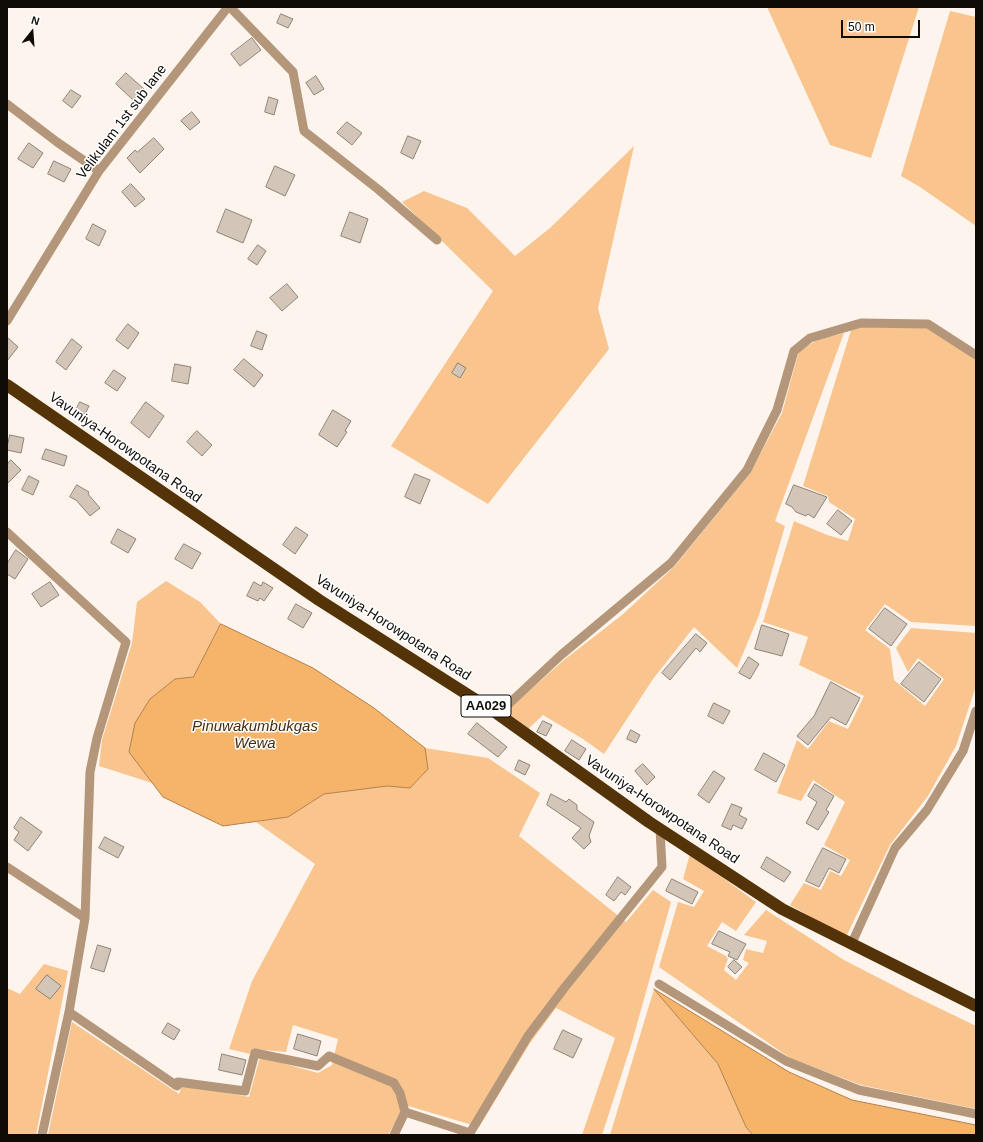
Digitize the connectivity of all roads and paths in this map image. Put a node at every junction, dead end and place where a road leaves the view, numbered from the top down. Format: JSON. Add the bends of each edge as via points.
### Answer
{"nodes":[{"id":1,"x":229,"y":7,"type":"edge"},
{"id":2,"x":7,"y":104,"type":"edge"},
{"id":3,"x":99,"y":171,"type":"junction"},
{"id":4,"x":437,"y":240,"type":"dead end"},
{"id":5,"x":7,"y":321,"type":"edge"},
{"id":6,"x":976,"y":355,"type":"edge"},
{"id":7,"x":7,"y":385,"type":"edge"},
{"id":8,"x":7,"y":532,"type":"edge"},
{"id":9,"x":976,"y":711,"type":"edge"},
{"id":10,"x":498,"y":714,"type":"junction"},
{"id":11,"x":660,"y":829,"type":"junction"},
{"id":12,"x":7,"y":867,"type":"edge"},
{"id":13,"x":85,"y":918,"type":"junction"},
{"id":14,"x":851,"y":945,"type":"junction"},
{"id":15,"x":659,"y":984,"type":"dead end"},
{"id":16,"x":976,"y":1006,"type":"edge"},
{"id":17,"x":68,"y":1012,"type":"junction"},
{"id":18,"x":405,"y":1112,"type":"junction"},
{"id":19,"x":976,"y":1114,"type":"edge"},
{"id":20,"x":472,"y":1134,"type":"edge"},
{"id":21,"x":42,"y":1135,"type":"edge"},
{"id":22,"x":394,"y":1135,"type":"edge"}],
"edges":[{"from":1,"to":3,"type":"street","name":"Velikulam 1st sub lane"},
{"from":1,"to":4,"type":"street","via":[[293,72],[304,131]]},
{"from":2,"to":3,"type":"street"},
{"from":3,"to":5,"type":"street","name":"Velikulam 1st sub lane"},
{"from":6,"to":10,"type":"street","via":[[928,324],[861,323],[810,338],[794,351],[777,410],[746,470],[671,563],[561,654]]},
{"from":7,"to":10,"type":"highway","name":"Vavuniya-Horowpotana Road","number":"AA029","via":[[319,600]]},
{"from":8,"to":13,"type":"street","via":[[126,642],[97,738],[90,772]]},
{"from":9,"to":14,"type":"street","via":[[963,751],[927,810],[895,848]]},
{"from":10,"to":11,"type":"highway","name":"Vavuniya-Horowpotana Road","number":"AA029"},
{"from":11,"to":14,"type":"highway","name":"Vavuniya-Horowpotana Road","number":"AA029","via":[[782,909]]},
{"from":11,"to":20,"type":"street","via":[[662,867],[528,1036]]},
{"from":12,"to":13,"type":"street"},
{"from":13,"to":17,"type":"street"},
{"from":14,"to":16,"type":"highway","name":"Vavuniya-Horowpotana Road","number":"AA029"},
{"from":15,"to":19,"type":"street","via":[[786,1061],[859,1090]]},
{"from":17,"to":18,"type":"street","via":[[177,1086],[178,1082],[244,1091],[255,1053],[318,1066],[329,1056],[394,1083],[400,1093]]},
{"from":17,"to":21,"type":"street"},
{"from":18,"to":20,"type":"street"},
{"from":18,"to":22,"type":"street"}]}
